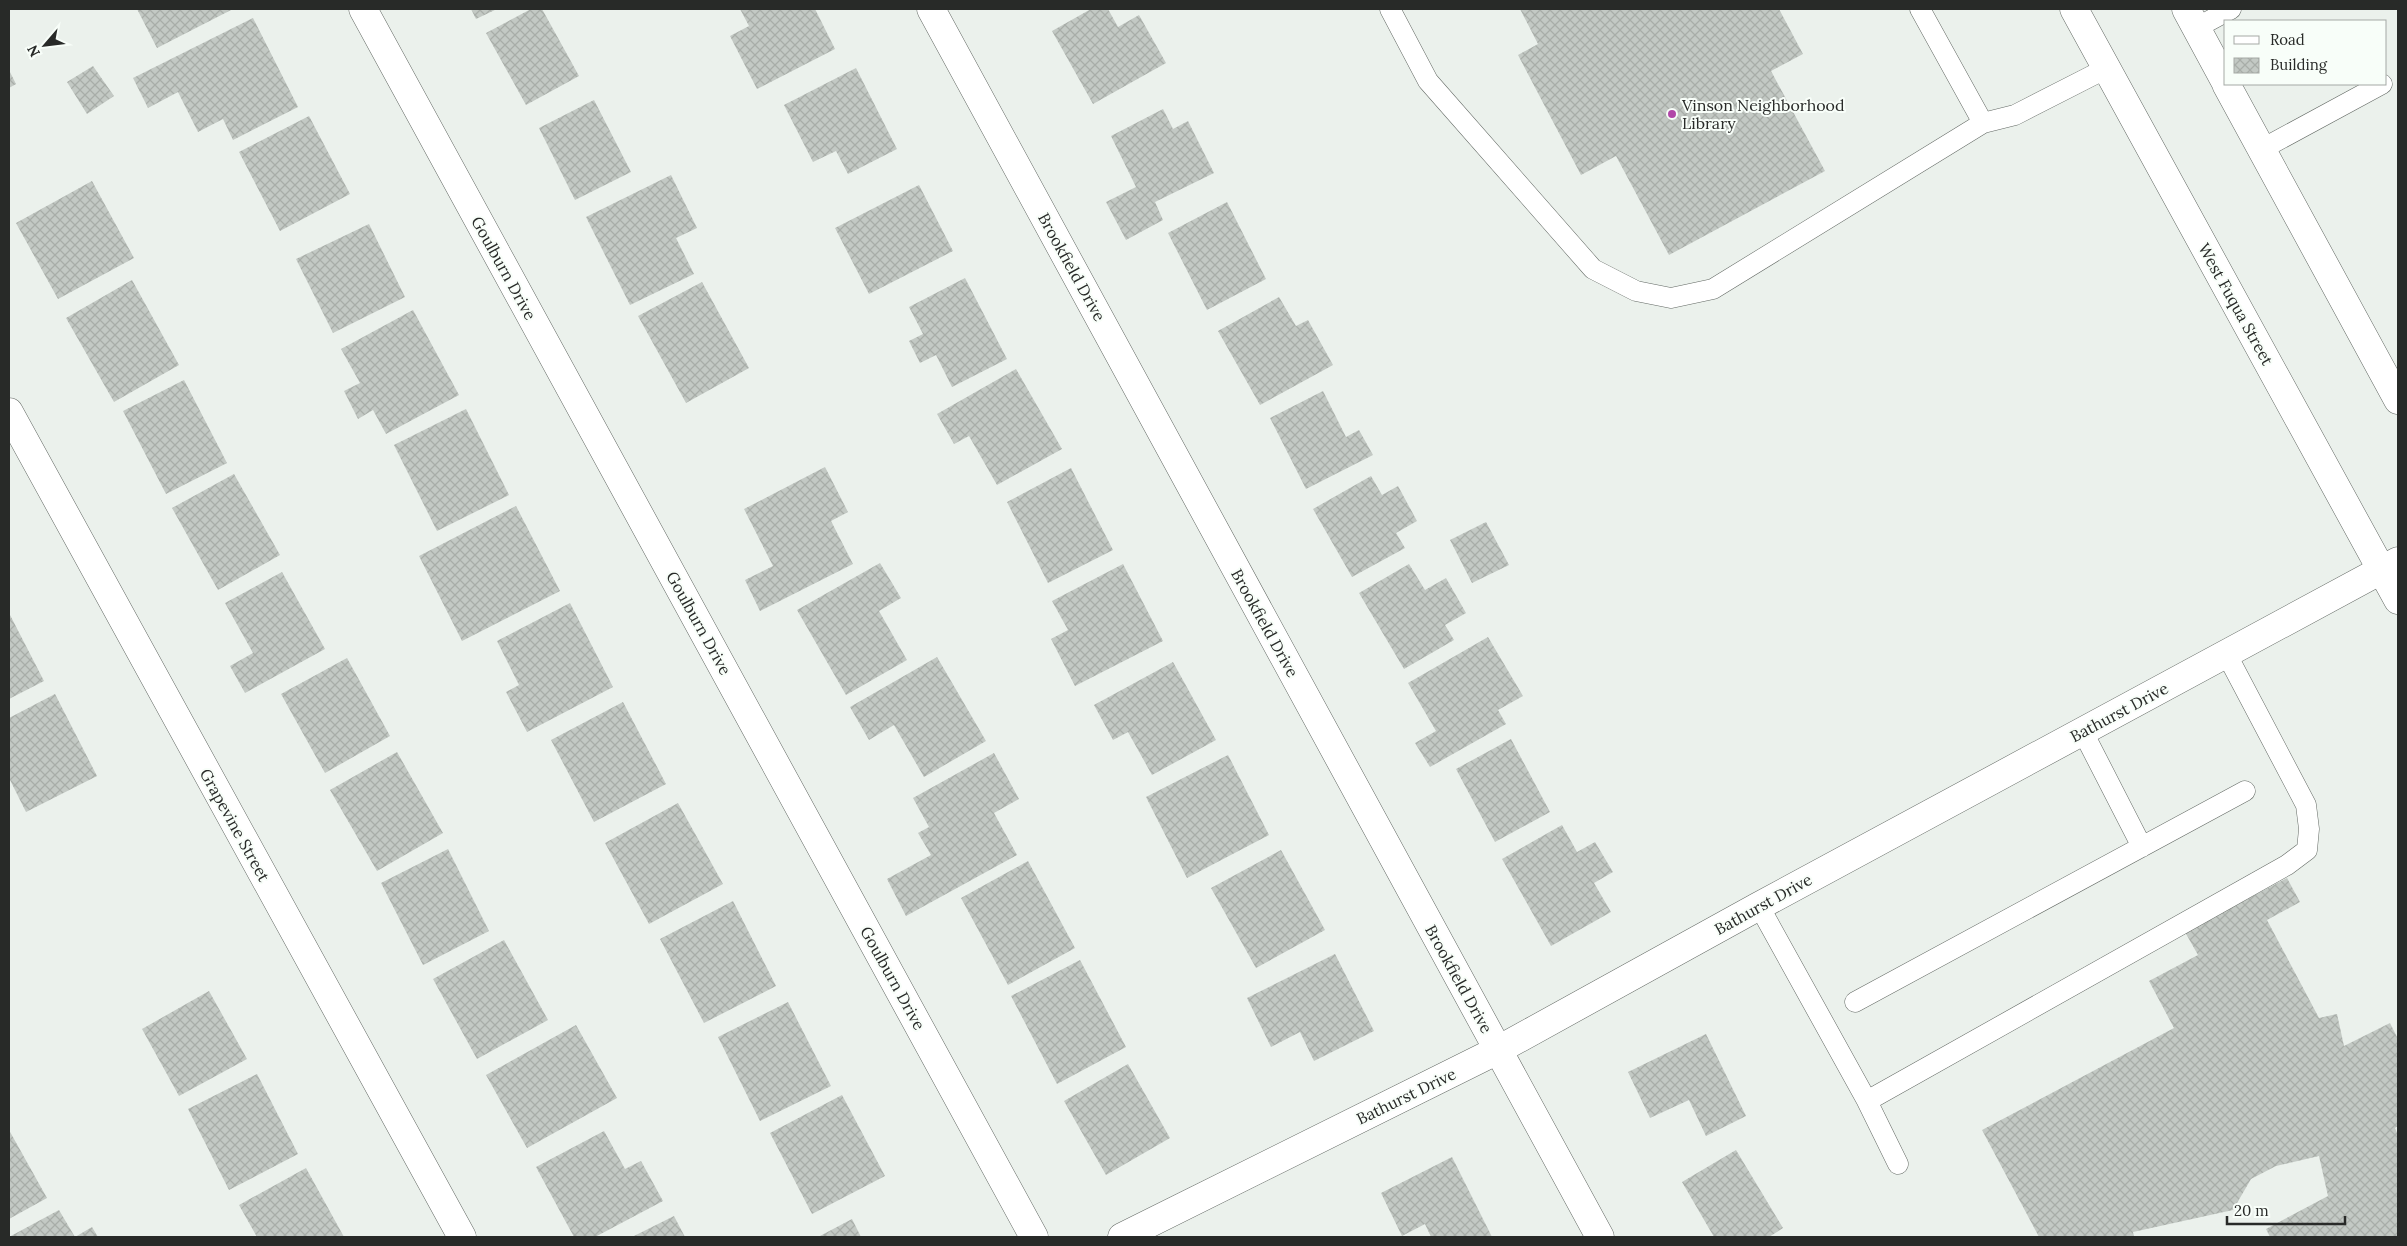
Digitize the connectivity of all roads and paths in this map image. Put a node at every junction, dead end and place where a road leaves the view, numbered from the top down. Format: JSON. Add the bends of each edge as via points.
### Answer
{"nodes":[{"id":1,"x":363,"y":9,"type":"edge"},
{"id":2,"x":931,"y":9,"type":"edge"},
{"id":3,"x":1390,"y":9,"type":"edge"},
{"id":4,"x":1920,"y":9,"type":"edge"},
{"id":5,"x":2074,"y":9,"type":"edge"},
{"id":6,"x":2231,"y":9,"type":"edge"},
{"id":7,"x":2191,"y":18,"type":"edge"},
{"id":8,"x":2107,"y":68,"type":"junction"},
{"id":9,"x":2398,"y":75,"type":"edge"},
{"id":10,"x":2224,"y":79,"type":"edge"},
{"id":11,"x":2387,"y":81,"type":"edge"},
{"id":12,"x":2227,"y":85,"type":"edge"},
{"id":13,"x":2380,"y":85,"type":"edge"},
{"id":14,"x":1983,"y":123,"type":"junction"},
{"id":15,"x":2262,"y":149,"type":"junction"},
{"id":16,"x":2398,"y":400,"type":"edge"},
{"id":17,"x":9,"y":412,"type":"edge"},
{"id":18,"x":2390,"y":566,"type":"edge"},
{"id":19,"x":2398,"y":600,"type":"edge"},
{"id":20,"x":2227,"y":655,"type":"junction"},
{"id":21,"x":2083,"y":732,"type":"junction"},
{"id":22,"x":2245,"y":791,"type":"dead end"},
{"id":23,"x":2142,"y":847,"type":"junction"},
{"id":24,"x":1759,"y":906,"type":"junction"},
{"id":25,"x":1855,"y":1002,"type":"dead end"},
{"id":26,"x":1498,"y":1050,"type":"junction"},
{"id":27,"x":1867,"y":1101,"type":"junction"},
{"id":28,"x":1898,"y":1164,"type":"dead end"},
{"id":29,"x":462,"y":1237,"type":"edge"},
{"id":30,"x":1034,"y":1237,"type":"edge"},
{"id":31,"x":1122,"y":1237,"type":"edge"},
{"id":32,"x":1600,"y":1237,"type":"edge"}],
"edges":[{"from":1,"to":30,"type":"street","name":"Goulburn Drive"},
{"from":2,"to":26,"type":"street","name":"Brookfield Drive"},
{"from":3,"to":14,"type":"lane","via":[[1428,81],[1593,269],[1636,292],[1670,298],[1713,289]]},
{"from":4,"to":14,"type":"lane"},
{"from":5,"to":8,"type":"street","name":"West Fuqua Street"},
{"from":6,"to":7,"type":"lane"},
{"from":7,"to":10,"type":"street"},
{"from":8,"to":14,"type":"lane","via":[[2015,115]]},
{"from":8,"to":18,"type":"street","name":"West Fuqua Street"},
{"from":9,"to":11,"type":"lane"},
{"from":12,"to":15,"type":"street"},
{"from":13,"to":15,"type":"lane"},
{"from":15,"to":16,"type":"street"},
{"from":17,"to":29,"type":"street","name":"Grapevine Street"},
{"from":18,"to":19,"type":"street","name":"West Fuqua Street"},
{"from":18,"to":20,"type":"street","name":"Bathurst Drive"},
{"from":20,"to":21,"type":"street","name":"Bathurst Drive"},
{"from":20,"to":27,"type":"lane","via":[[2306,805],[2310,829],[2307,850],[2287,865]]},
{"from":21,"to":23,"type":"lane"},
{"from":21,"to":24,"type":"street","name":"Bathurst Drive"},
{"from":22,"to":23,"type":"lane"},
{"from":23,"to":25,"type":"lane"},
{"from":24,"to":26,"type":"street","name":"Bathurst Drive"},
{"from":24,"to":27,"type":"lane"},
{"from":26,"to":31,"type":"street","name":"Bathurst Drive"},
{"from":26,"to":32,"type":"street","name":"Brookfield Drive"},
{"from":27,"to":28,"type":"lane"}]}
